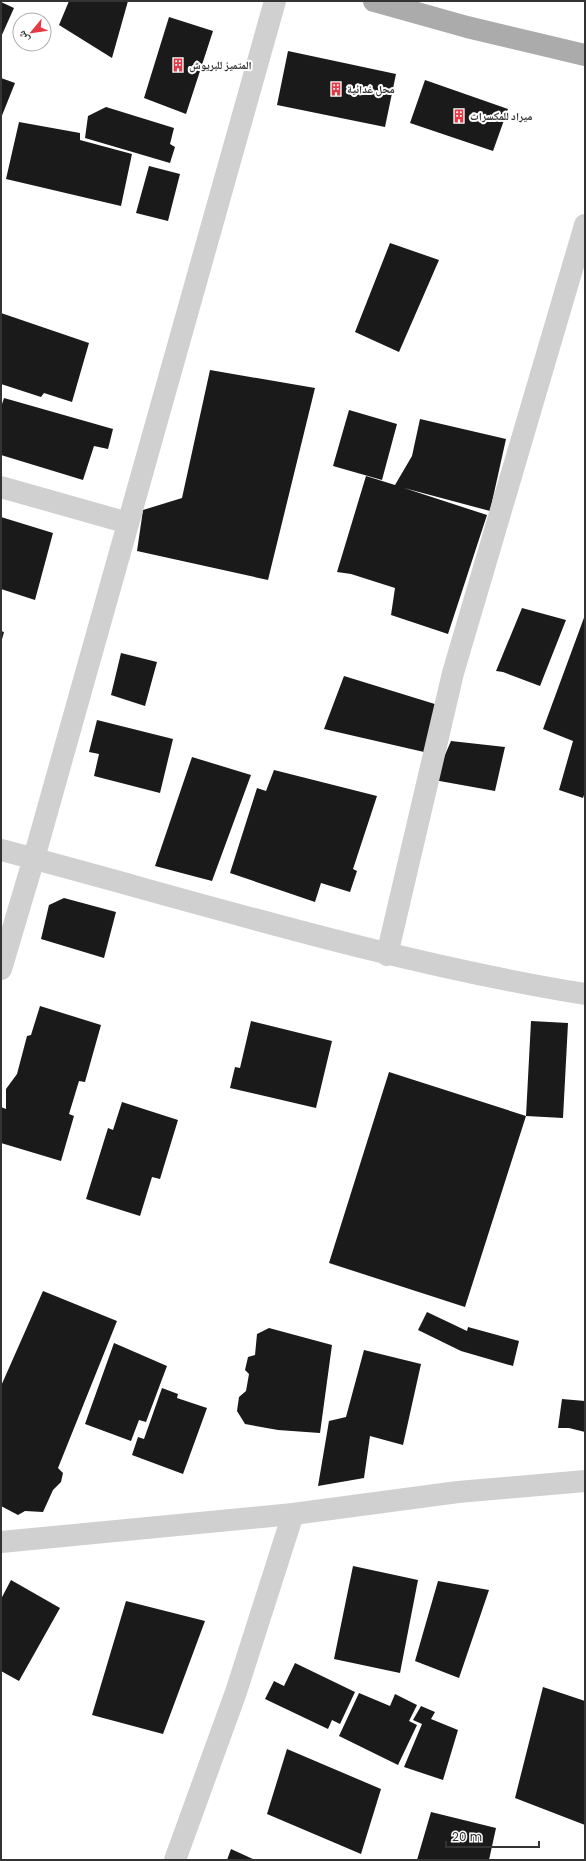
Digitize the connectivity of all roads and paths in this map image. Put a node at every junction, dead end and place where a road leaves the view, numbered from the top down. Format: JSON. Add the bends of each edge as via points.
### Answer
{"nodes":[{"id":1,"x":275,"y":1,"type":"edge"},
{"id":2,"x":374,"y":1,"type":"edge"},
{"id":3,"x":585,"y":55,"type":"edge"},
{"id":4,"x":585,"y":225,"type":"edge"},
{"id":5,"x":1,"y":487,"type":"edge"},
{"id":6,"x":128,"y":523,"type":"junction"},
{"id":7,"x":1,"y":850,"type":"edge"},
{"id":8,"x":34,"y":858,"type":"junction"},
{"id":9,"x":387,"y":955,"type":"junction"},
{"id":10,"x":1,"y":969,"type":"edge"},
{"id":11,"x":585,"y":994,"type":"edge"},
{"id":12,"x":585,"y":1481,"type":"edge"},
{"id":13,"x":292,"y":1514,"type":"junction"},
{"id":14,"x":1,"y":1542,"type":"edge"},
{"id":15,"x":176,"y":1860,"type":"edge"}],
"edges":[{"from":1,"to":6,"type":"street"},
{"from":2,"to":3,"type":"main road","via":[[467,27]]},
{"from":4,"to":9,"type":"street","via":[[453,673]]},
{"from":5,"to":6,"type":"street"},
{"from":6,"to":8,"type":"street"},
{"from":7,"to":8,"type":"street"},
{"from":8,"to":9,"type":"street"},
{"from":8,"to":10,"type":"street"},
{"from":9,"to":11,"type":"street"},
{"from":12,"to":13,"type":"street","via":[[458,1492]]},
{"from":13,"to":14,"type":"street"},
{"from":13,"to":15,"type":"street","via":[[236,1692]]}]}
